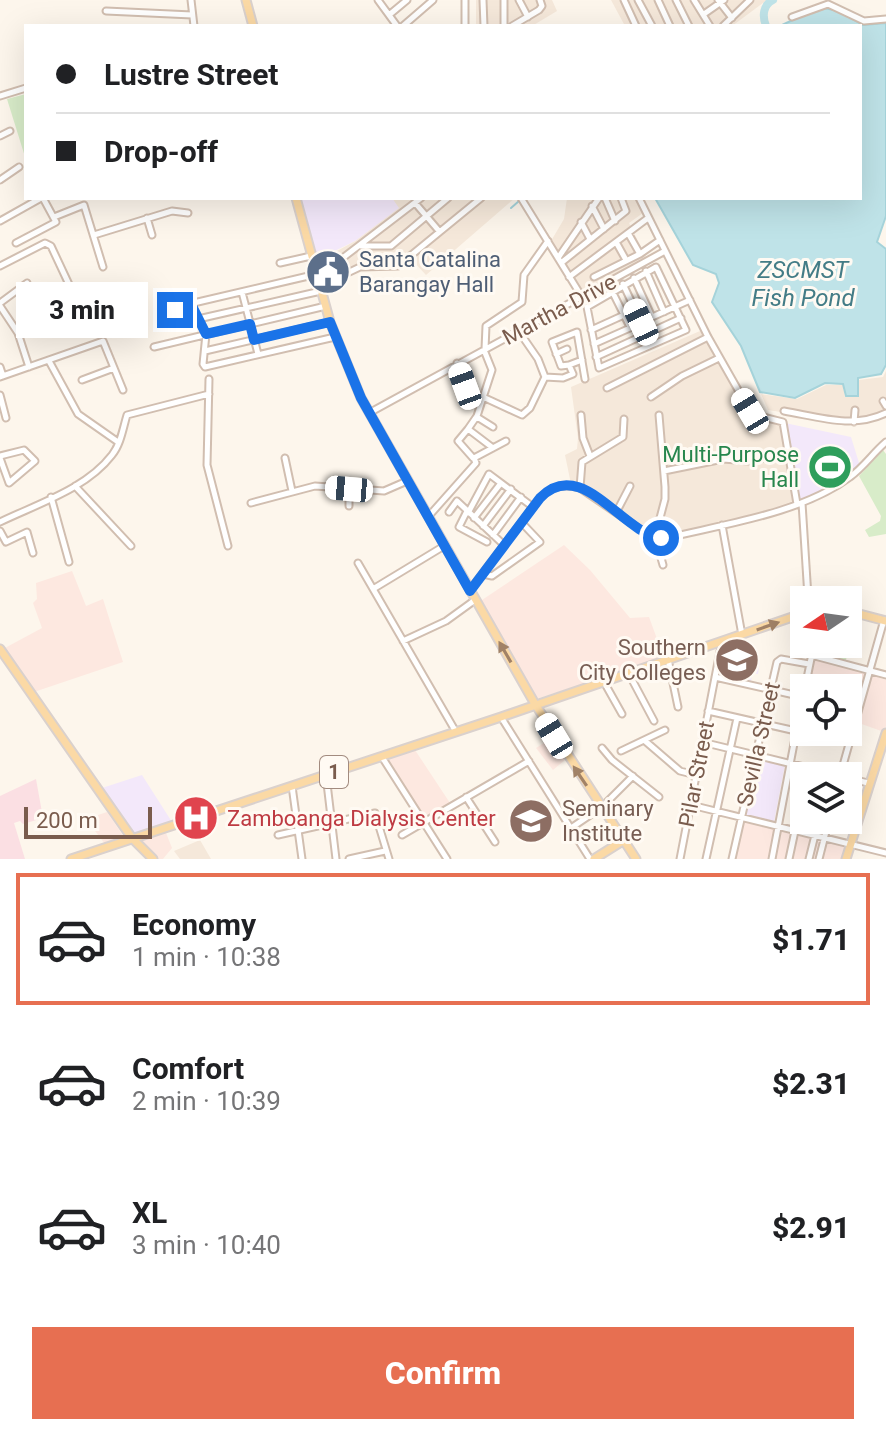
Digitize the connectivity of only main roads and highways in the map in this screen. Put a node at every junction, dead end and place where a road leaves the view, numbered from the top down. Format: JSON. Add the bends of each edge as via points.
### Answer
{"nodes":[{"id":1,"x":248,"y":1,"type":"edge"},
{"id":2,"x":253,"y":24,"type":"edge"},
{"id":3,"x":298,"y":200,"type":"edge"},
{"id":4,"x":862,"y":615,"type":"edge"},
{"id":5,"x":790,"y":618,"type":"edge"},
{"id":6,"x":885,"y":621,"type":"edge"},
{"id":7,"x":0,"y":649,"type":"edge"},
{"id":8,"x":535,"y":704,"type":"junction"},
{"id":9,"x":886,"y":733,"type":"edge"},
{"id":10,"x":132,"y":838,"type":"junction"},
{"id":11,"x":624,"y":840,"type":"junction"},
{"id":12,"x":71,"y":859,"type":"edge"},
{"id":13,"x":153,"y":859,"type":"edge"},
{"id":14,"x":592,"y":859,"type":"edge"},
{"id":15,"x":636,"y":859,"type":"edge"},
{"id":16,"x":846,"y":859,"type":"edge"}],
"edges":[{"from":1,"to":2,"type":"main road"},
{"from":8,"to":3,"type":"main road","one_way":true,"via":[[349,374]]},
{"from":4,"to":6,"type":"main road"},
{"from":8,"to":5,"type":"main road","one_way":true},
{"from":7,"to":10,"type":"main road"},
{"from":8,"to":10,"type":"main road","number":"1"},
{"from":11,"to":8,"type":"main road","one_way":true},
{"from":9,"to":16,"type":"main road"},
{"from":10,"to":12,"type":"main road","number":"1"},
{"from":10,"to":13,"type":"main road"},
{"from":11,"to":14,"type":"main road"},
{"from":11,"to":15,"type":"main road"}]}
